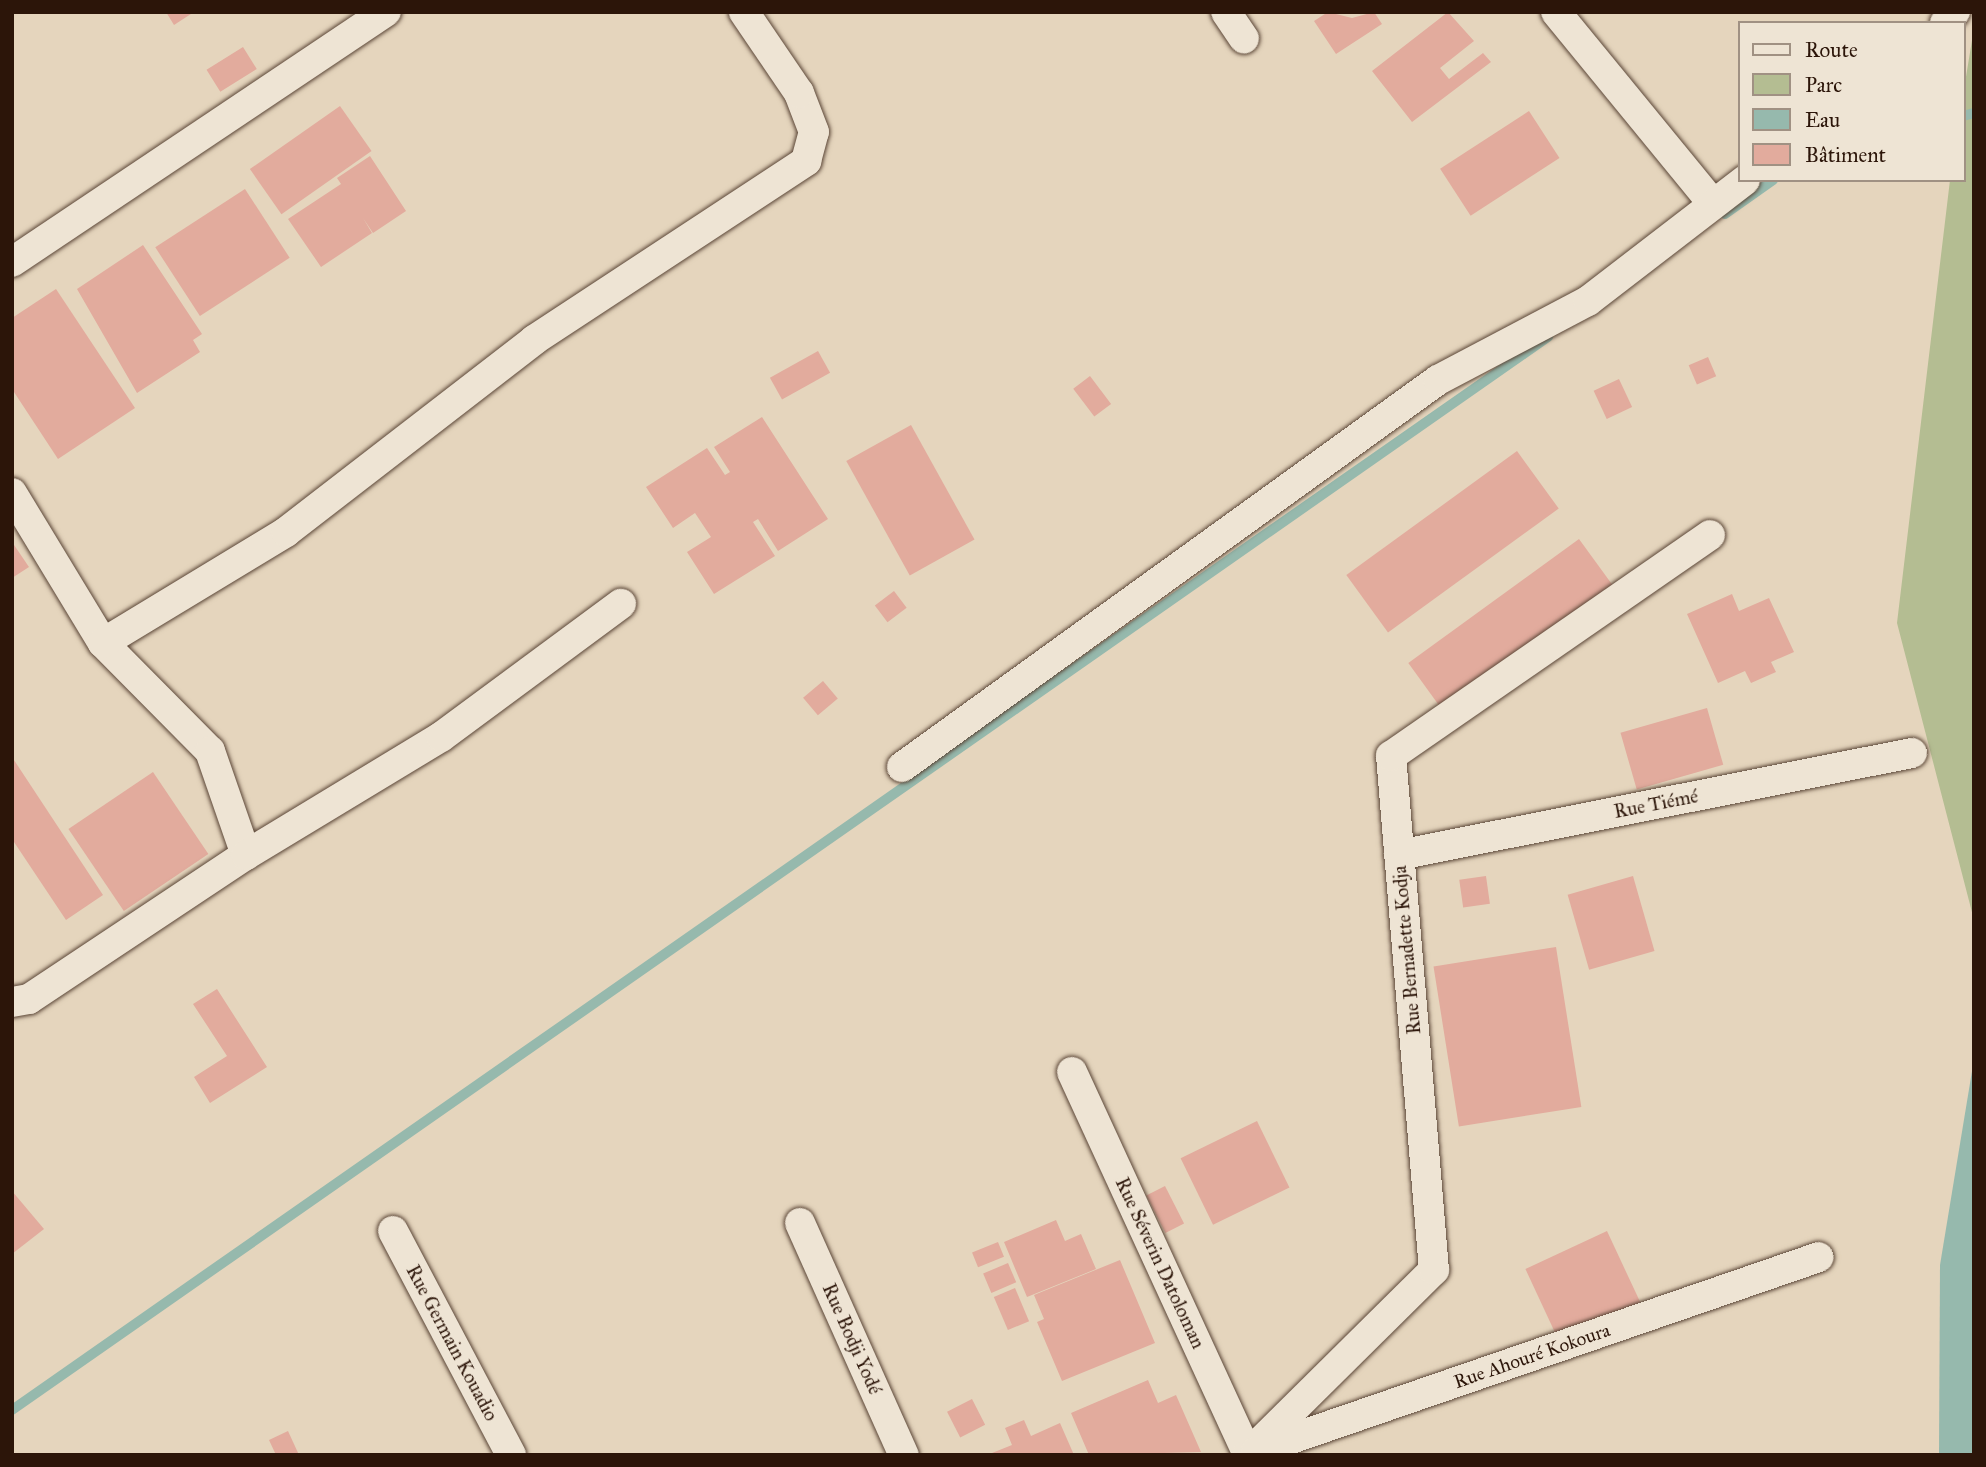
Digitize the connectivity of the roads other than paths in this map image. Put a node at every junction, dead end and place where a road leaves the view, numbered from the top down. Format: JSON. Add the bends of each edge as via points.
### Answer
{"nodes":[{"id":1,"x":386,"y":12,"type":"edge"},
{"id":2,"x":744,"y":12,"type":"edge"},
{"id":3,"x":1226,"y":12,"type":"edge"},
{"id":4,"x":1556,"y":12,"type":"edge"},
{"id":5,"x":1244,"y":39,"type":"dead end"},
{"id":6,"x":1742,"y":182,"type":"edge"},
{"id":7,"x":1713,"y":204,"type":"junction"},
{"id":8,"x":12,"y":262,"type":"edge"},
{"id":9,"x":12,"y":493,"type":"edge"},
{"id":10,"x":1710,"y":535,"type":"dead end"},
{"id":11,"x":621,"y":604,"type":"dead end"},
{"id":12,"x":103,"y":643,"type":"junction"},
{"id":13,"x":1912,"y":753,"type":"dead end"},
{"id":14,"x":902,"y":767,"type":"dead end"},
{"id":15,"x":246,"y":855,"type":"junction"},
{"id":16,"x":1399,"y":855,"type":"junction"},
{"id":17,"x":12,"y":1002,"type":"edge"},
{"id":18,"x":1072,"y":1072,"type":"dead end"},
{"id":19,"x":800,"y":1223,"type":"dead end"},
{"id":20,"x":393,"y":1231,"type":"dead end"},
{"id":21,"x":1819,"y":1257,"type":"dead end"},
{"id":22,"x":1247,"y":1454,"type":"edge"},
{"id":23,"x":511,"y":1455,"type":"edge"},
{"id":24,"x":904,"y":1455,"type":"edge"}],
"edges":[{"from":1,"to":8,"type":"street"},
{"from":2,"to":12,"type":"street","via":[[799,93],[814,132],[806,161],[534,341],[286,532]]},
{"from":3,"to":5,"type":"street"},
{"from":4,"to":7,"type":"street"},
{"from":6,"to":7,"type":"street"},
{"from":7,"to":14,"type":"street","via":[[1588,301],[1438,380]]},
{"from":9,"to":12,"type":"street"},
{"from":10,"to":16,"type":"street","name":"Rue Bernadette Kodja","via":[[1391,756]]},
{"from":11,"to":15,"type":"street","via":[[441,737]]},
{"from":12,"to":15,"type":"street","via":[[210,751]]},
{"from":13,"to":16,"type":"street","name":"Rue Tiémé"},
{"from":15,"to":17,"type":"street","via":[[29,999]]},
{"from":16,"to":22,"type":"street","name":"Rue Bernadette Kodja","via":[[1434,1270]]},
{"from":18,"to":22,"type":"street","name":"Rue Séverin Datoloman"},
{"from":19,"to":24,"type":"street","name":"Rue Bodji Yodé"},
{"from":20,"to":23,"type":"street","name":"Rue Germain Kouadio"},
{"from":21,"to":22,"type":"street","name":"Rue Ahouré Kokoura"}]}
